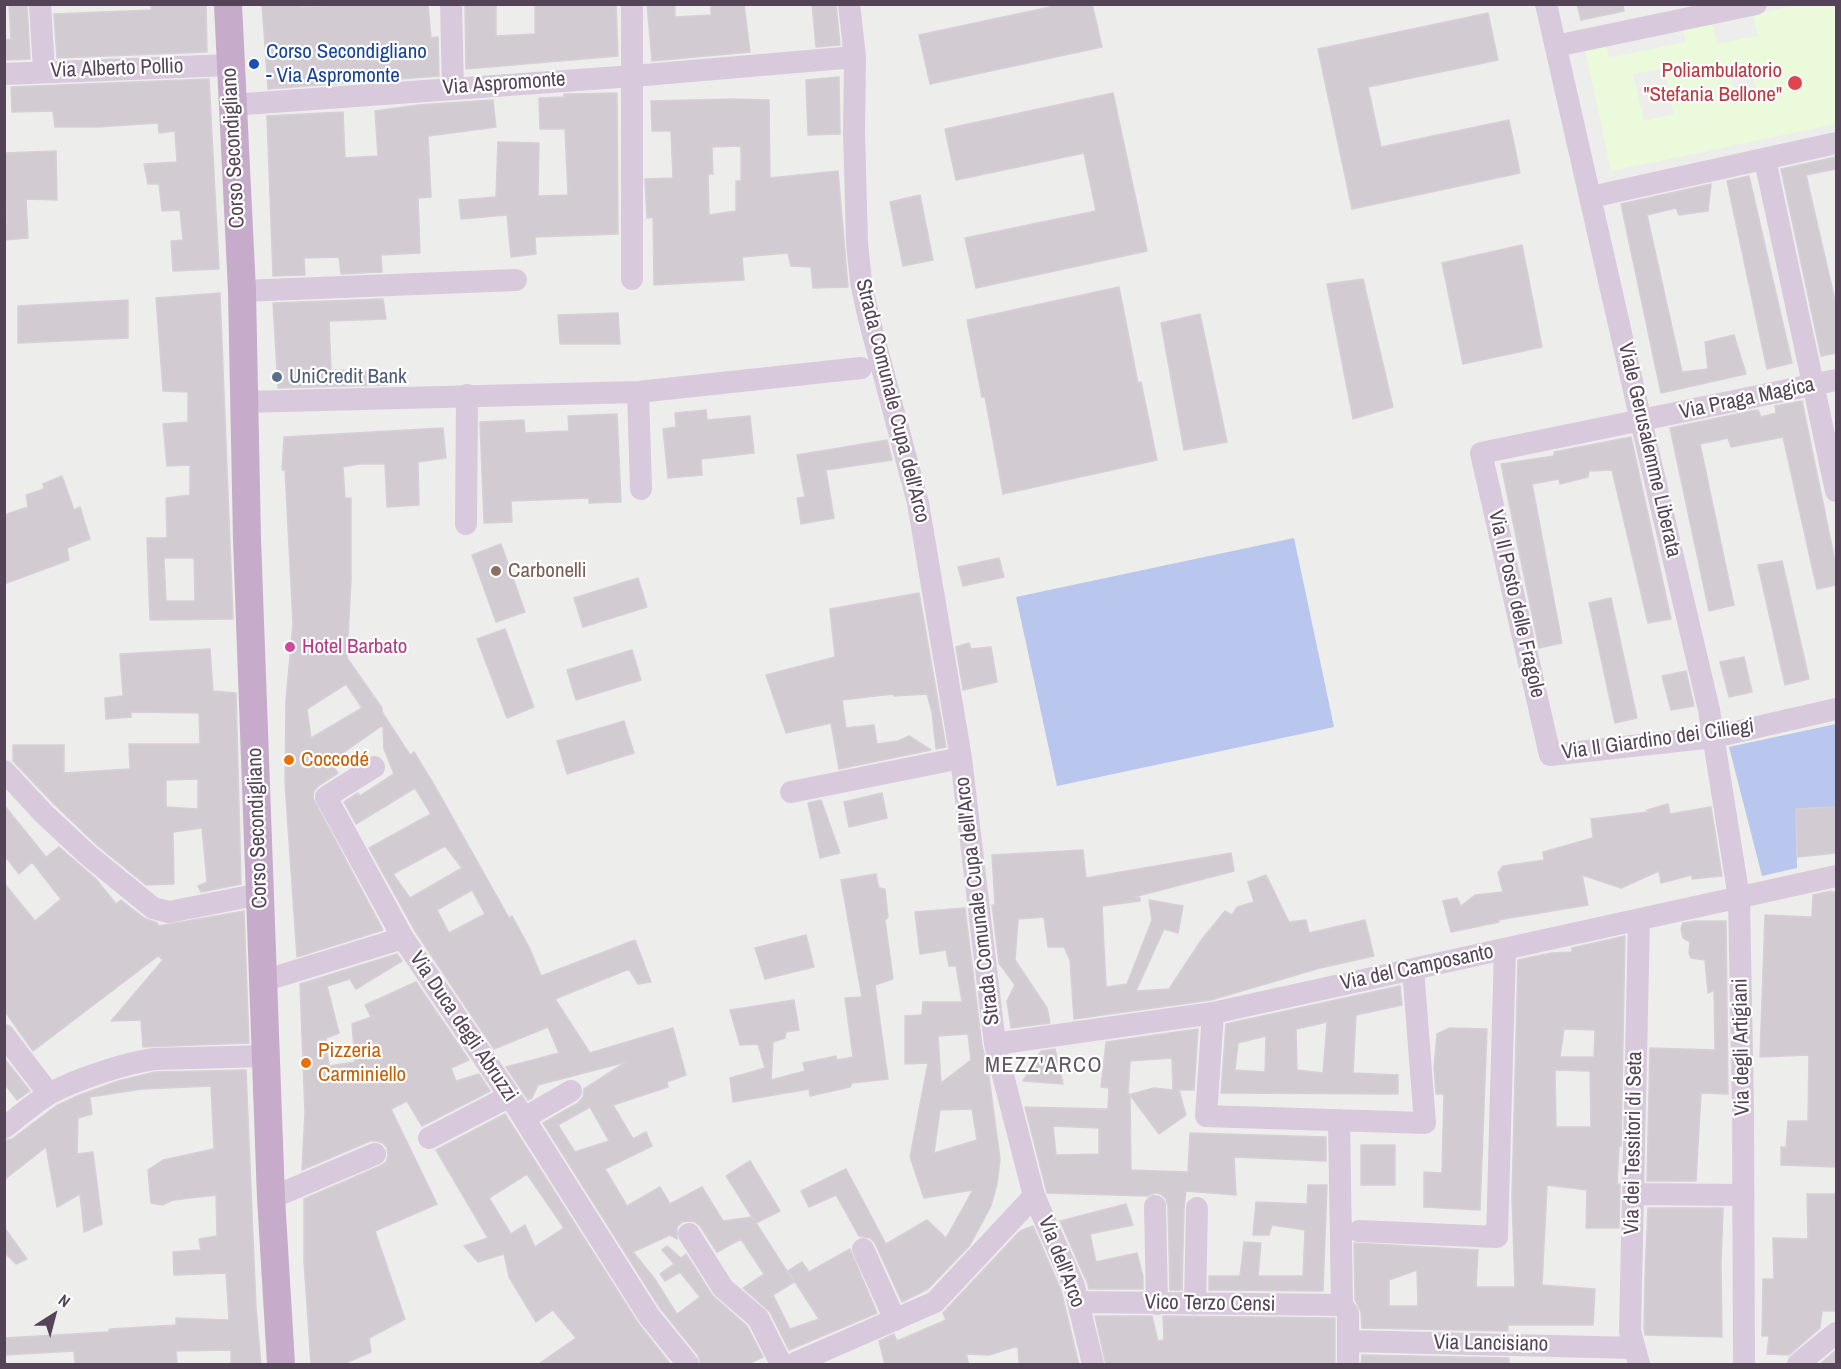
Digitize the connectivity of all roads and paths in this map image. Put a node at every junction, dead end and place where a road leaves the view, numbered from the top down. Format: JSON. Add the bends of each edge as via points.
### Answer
{"nodes":[{"id":1,"x":40,"y":4,"type":"edge"},
{"id":2,"x":228,"y":4,"type":"edge"},
{"id":3,"x":451,"y":4,"type":"edge"},
{"id":4,"x":632,"y":4,"type":"edge"},
{"id":5,"x":849,"y":4,"type":"edge"},
{"id":6,"x":1546,"y":4,"type":"edge"},
{"id":7,"x":1756,"y":4,"type":"edge"},
{"id":8,"x":1726,"y":8,"type":"edge"},
{"id":9,"x":1556,"y":46,"type":"junction"},
{"id":10,"x":855,"y":57,"type":"junction"},
{"id":11,"x":230,"y":65,"type":"junction"},
{"id":12,"x":44,"y":71,"type":"junction"},
{"id":13,"x":4,"y":74,"type":"edge"},
{"id":14,"x":633,"y":76,"type":"junction"},
{"id":15,"x":453,"y":88,"type":"junction"},
{"id":16,"x":231,"y":105,"type":"junction"},
{"id":17,"x":1836,"y":143,"type":"edge"},
{"id":18,"x":1765,"y":160,"type":"junction"},
{"id":19,"x":1591,"y":197,"type":"junction"},
{"id":20,"x":632,"y":279,"type":"dead end"},
{"id":21,"x":516,"y":280,"type":"dead end"},
{"id":22,"x":242,"y":291,"type":"junction"},
{"id":23,"x":861,"y":368,"type":"dead end"},
{"id":24,"x":1836,"y":380,"type":"edge"},
{"id":25,"x":1813,"y":385,"type":"junction"},
{"id":26,"x":638,"y":392,"type":"junction"},
{"id":27,"x":467,"y":395,"type":"junction"},
{"id":28,"x":244,"y":402,"type":"junction"},
{"id":29,"x":1641,"y":421,"type":"junction"},
{"id":30,"x":1481,"y":453,"type":"joint"},
{"id":31,"x":641,"y":489,"type":"dead end"},
{"id":32,"x":1836,"y":491,"type":"edge"},
{"id":33,"x":466,"y":524,"type":"dead end"},
{"id":34,"x":1836,"y":709,"type":"edge"},
{"id":35,"x":1714,"y":737,"type":"junction"},
{"id":36,"x":1550,"y":755,"type":"joint"},
{"id":37,"x":961,"y":758,"type":"junction"},
{"id":38,"x":374,"y":767,"type":"dead end"},
{"id":39,"x":4,"y":771,"type":"edge"},
{"id":40,"x":791,"y":792,"type":"dead end"},
{"id":41,"x":1836,"y":876,"type":"edge"},
{"id":42,"x":260,"y":894,"type":"junction"},
{"id":43,"x":1739,"y":898,"type":"junction"},
{"id":44,"x":1639,"y":920,"type":"junction"},
{"id":45,"x":403,"y":938,"type":"junction"},
{"id":46,"x":1505,"y":949,"type":"junction"},
{"id":47,"x":1413,"y":969,"type":"junction"},
{"id":48,"x":263,"y":981,"type":"junction"},
{"id":49,"x":1213,"y":1013,"type":"junction"},
{"id":50,"x":4,"y":1035,"type":"edge"},
{"id":51,"x":995,"y":1044,"type":"junction"},
{"id":52,"x":266,"y":1056,"type":"junction"},
{"id":53,"x":572,"y":1091,"type":"dead end"},
{"id":54,"x":49,"y":1094,"type":"junction"},
{"id":55,"x":510,"y":1096,"type":"junction"},
{"id":56,"x":524,"y":1118,"type":"junction"},
{"id":57,"x":1339,"y":1120,"type":"junction"},
{"id":58,"x":4,"y":1128,"type":"edge"},
{"id":59,"x":429,"y":1138,"type":"dead end"},
{"id":60,"x":375,"y":1154,"type":"dead end"},
{"id":61,"x":1633,"y":1194,"type":"junction"},
{"id":62,"x":1034,"y":1196,"type":"junction"},
{"id":63,"x":1743,"y":1196,"type":"junction"},
{"id":64,"x":271,"y":1198,"type":"junction"},
{"id":65,"x":1155,"y":1206,"type":"dead end"},
{"id":66,"x":1197,"y":1208,"type":"dead end"},
{"id":67,"x":1359,"y":1231,"type":"dead end"},
{"id":68,"x":689,"y":1234,"type":"dead end"},
{"id":69,"x":863,"y":1249,"type":"dead end"},
{"id":70,"x":1079,"y":1302,"type":"junction"},
{"id":71,"x":1157,"y":1304,"type":"junction"},
{"id":72,"x":1195,"y":1304,"type":"junction"},
{"id":73,"x":1342,"y":1305,"type":"junction"},
{"id":74,"x":895,"y":1320,"type":"junction"},
{"id":75,"x":1836,"y":1333,"type":"edge"},
{"id":76,"x":1348,"y":1341,"type":"junction"},
{"id":77,"x":1518,"y":1354,"type":"edge"},
{"id":78,"x":1637,"y":1356,"type":"edge"},
{"id":79,"x":281,"y":1365,"type":"edge"},
{"id":80,"x":688,"y":1365,"type":"edge"},
{"id":81,"x":781,"y":1365,"type":"edge"},
{"id":82,"x":793,"y":1365,"type":"edge"},
{"id":83,"x":1093,"y":1365,"type":"edge"},
{"id":84,"x":1348,"y":1365,"type":"edge"},
{"id":85,"x":1744,"y":1365,"type":"edge"},
{"id":86,"x":1798,"y":1365,"type":"edge"}],
"edges":[{"from":1,"to":12,"type":"street"},
{"from":2,"to":11,"type":"main road","name":"Corso Secondigliano"},
{"from":3,"to":15,"type":"street"},
{"from":4,"to":14,"type":"street"},
{"from":5,"to":10,"type":"street","name":"Strada Comunale Cupa dell'Arco"},
{"from":6,"to":9,"type":"street","name":"Viale Gerusalemme Liberata"},
{"from":7,"to":8,"type":"street"},
{"from":8,"to":9,"type":"street"},
{"from":9,"to":19,"type":"street","name":"Viale Gerusalemme Liberata"},
{"from":10,"to":14,"type":"street","name":"Via Aspromonte"},
{"from":10,"to":37,"type":"street","name":"Strada Comunale Cupa dell'Arco","via":[[861,282],[918,503]]},
{"from":11,"to":12,"type":"street","name":"Via Alberto Pollio"},
{"from":11,"to":16,"type":"main road","name":"Corso Secondigliano"},
{"from":12,"to":13,"type":"street","name":"Via Alberto Pollio"},
{"from":14,"to":15,"type":"street","name":"Via Aspromonte"},
{"from":14,"to":20,"type":"street"},
{"from":15,"to":16,"type":"street","name":"Via Aspromonte"},
{"from":16,"to":22,"type":"main road","name":"Corso Secondigliano"},
{"from":17,"to":18,"type":"street"},
{"from":18,"to":19,"type":"street"},
{"from":18,"to":25,"type":"street"},
{"from":19,"to":29,"type":"street","name":"Viale Gerusalemme Liberata"},
{"from":21,"to":22,"type":"street"},
{"from":22,"to":28,"type":"main road","name":"Corso Secondigliano"},
{"from":23,"to":26,"type":"street"},
{"from":24,"to":25,"type":"street","name":"Via Praga Magica"},
{"from":25,"to":29,"type":"street","name":"Via Praga Magica"},
{"from":25,"to":32,"type":"street"},
{"from":26,"to":27,"type":"street"},
{"from":26,"to":31,"type":"street"},
{"from":27,"to":28,"type":"street"},
{"from":27,"to":33,"type":"street"},
{"from":28,"to":42,"type":"main road","name":"Corso Secondigliano"},
{"from":29,"to":30,"type":"street","name":"Via Praga Magica"},
{"from":29,"to":35,"type":"street","name":"Viale Gerusalemme Liberata"},
{"from":30,"to":36,"type":"street","name":"Via Il Posto delle Fragole"},
{"from":34,"to":35,"type":"street","name":"Via Il Giardino dei Ciliegi"},
{"from":35,"to":36,"type":"street","name":"Via Il Giardino dei Ciliegi"},
{"from":35,"to":43,"type":"street","name":"Viale Gerusalemme Liberata"},
{"from":37,"to":40,"type":"street","name":"Strada Comunale Cupa dell'Arco"},
{"from":37,"to":51,"type":"street","name":"Strada Comunale Cupa dell'Arco"},
{"from":38,"to":45,"type":"street","via":[[326,797]]},
{"from":39,"to":42,"type":"street","via":[[88,855],[153,908],[169,912]]},
{"from":41,"to":43,"type":"street","name":"Via del Camposanto"},
{"from":42,"to":48,"type":"main road","name":"Corso Secondigliano"},
{"from":43,"to":44,"type":"street","name":"Via del Camposanto"},
{"from":43,"to":63,"type":"street","name":"Via degli Artigiani"},
{"from":44,"to":46,"type":"street","name":"Via del Camposanto"},
{"from":44,"to":61,"type":"street","name":"Via dei Tessitori di Seta"},
{"from":45,"to":48,"type":"street","name":"Via Duca degli Abruzzi"},
{"from":45,"to":55,"type":"street","name":"Via Duca degli Abruzzi"},
{"from":46,"to":47,"type":"street","name":"Via del Camposanto"},
{"from":46,"to":67,"type":"street","via":[[1497,1237]]},
{"from":47,"to":49,"type":"street","name":"Via del Camposanto"},
{"from":47,"to":57,"type":"street","via":[[1425,1123]]},
{"from":48,"to":52,"type":"main road","name":"Corso Secondigliano"},
{"from":49,"to":51,"type":"street","name":"Via del Camposanto"},
{"from":49,"to":57,"type":"street","via":[[1206,1116]]},
{"from":50,"to":54,"type":"street"},
{"from":51,"to":62,"type":"street","name":"Strada Comunale Cupa dell'Arco"},
{"from":52,"to":54,"type":"street","via":[[138,1061]]},
{"from":52,"to":64,"type":"main road","name":"Corso Secondigliano"},
{"from":53,"to":56,"type":"street","name":"Via Duca degli Abruzzi"},
{"from":54,"to":58,"type":"street"},
{"from":55,"to":56,"type":"street","name":"Via Duca degli Abruzzi"},
{"from":55,"to":59,"type":"street"},
{"from":56,"to":80,"type":"street","name":"Via Duca degli Abruzzi","via":[[649,1316]]},
{"from":57,"to":73,"type":"street"},
{"from":60,"to":64,"type":"street"},
{"from":61,"to":63,"type":"street"},
{"from":61,"to":78,"type":"street","name":"Via dei Tessitori di Seta","via":[[1630,1331]]},
{"from":62,"to":70,"type":"street","name":"Via dell'Arco"},
{"from":62,"to":74,"type":"street","via":[[935,1302]]},
{"from":63,"to":85,"type":"street","name":"Via degli Artigiani"},
{"from":64,"to":79,"type":"main road","name":"Corso Secondigliano"},
{"from":65,"to":71,"type":"street"},
{"from":66,"to":72,"type":"street"},
{"from":68,"to":81,"type":"street","via":[[723,1288],[758,1318]]},
{"from":69,"to":74,"type":"street"},
{"from":70,"to":71,"type":"street","name":"Vico Terzo Censi"},
{"from":70,"to":83,"type":"street","name":"Via dell'Arco"},
{"from":71,"to":72,"type":"street","name":"Vico Terzo Censi"},
{"from":72,"to":73,"type":"street","name":"Vico Terzo Censi"},
{"from":73,"to":76,"type":"street","via":[[1348,1313]]},
{"from":74,"to":82,"type":"street"},
{"from":75,"to":86,"type":"street"},
{"from":76,"to":77,"type":"street","name":"Via Lancisiano"},
{"from":76,"to":84,"type":"street"},
{"from":77,"to":78,"type":"street","name":"Via Lancisiano"}]}
